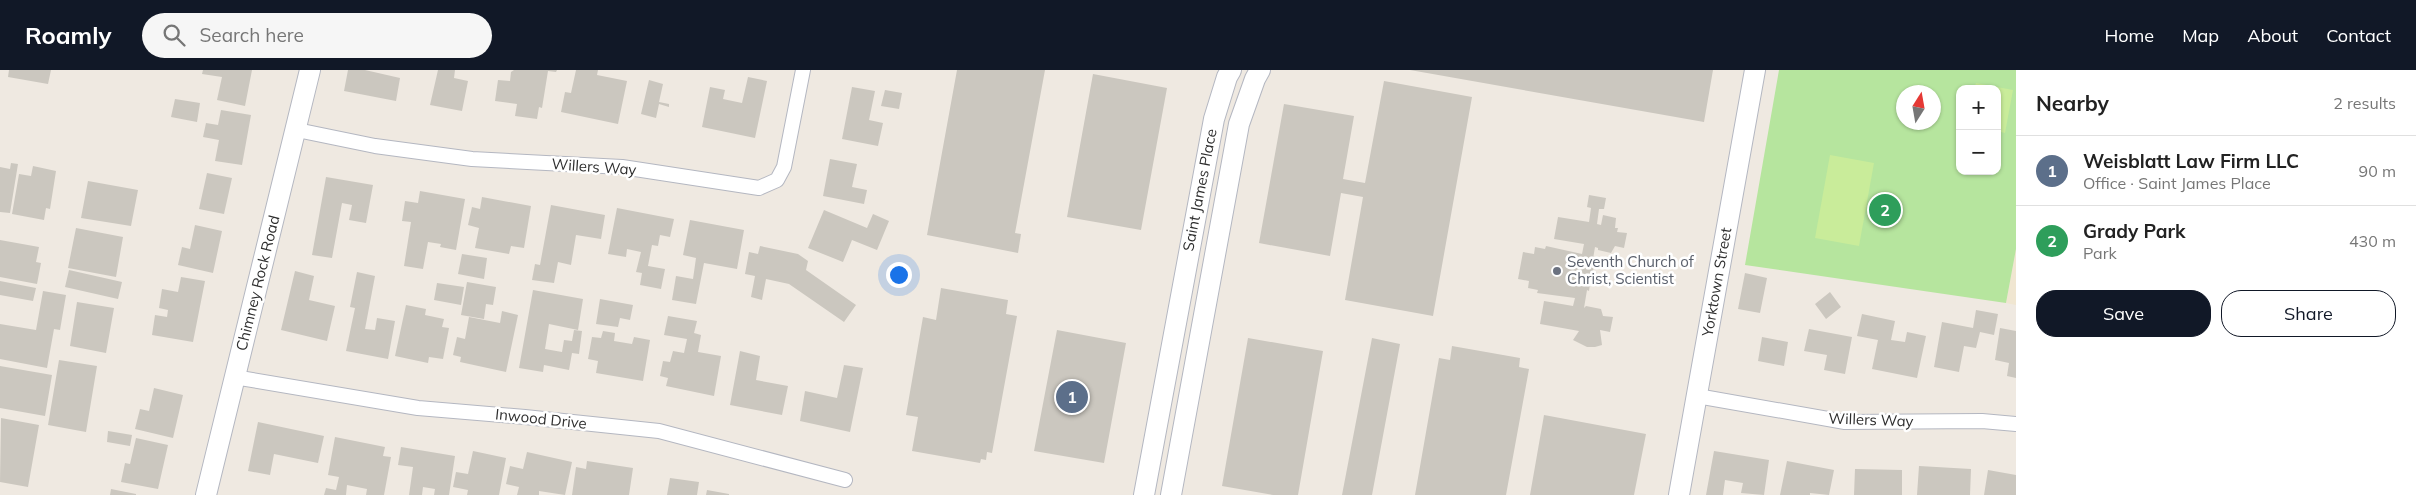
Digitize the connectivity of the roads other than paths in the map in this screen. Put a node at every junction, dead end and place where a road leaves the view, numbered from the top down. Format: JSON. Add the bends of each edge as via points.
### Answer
{"nodes":[{"id":1,"x":310,"y":70,"type":"edge"},
{"id":2,"x":803,"y":70,"type":"edge"},
{"id":3,"x":1231,"y":70,"type":"edge"},
{"id":4,"x":1260,"y":70,"type":"edge"},
{"id":5,"x":1755,"y":70,"type":"edge"},
{"id":6,"x":297,"y":130,"type":"junction"},
{"id":7,"x":1205,"y":311,"type":"junction"},
{"id":8,"x":1178,"y":313,"type":"junction"},
{"id":9,"x":234,"y":377,"type":"junction"},
{"id":10,"x":1697,"y":396,"type":"junction"},
{"id":11,"x":2016,"y":424,"type":"edge"},
{"id":12,"x":845,"y":480,"type":"dead end"},
{"id":13,"x":206,"y":495,"type":"edge"},
{"id":14,"x":1144,"y":495,"type":"edge"},
{"id":15,"x":1171,"y":495,"type":"edge"},
{"id":16,"x":1679,"y":495,"type":"edge"}],
"edges":[{"from":1,"to":6,"type":"street","name":"Chimney Rock Road"},
{"from":2,"to":6,"type":"street","name":"Willers Way","via":[[784,167],[777,180],[759,188],[622,167],[472,159],[375,146]]},
{"from":3,"to":8,"type":"street","name":"Saint James Place","via":[[1214,119]]},
{"from":4,"to":7,"type":"street","name":"Saint James Place","via":[[1239,124]]},
{"from":5,"to":10,"type":"street","name":"Yorktown Street"},
{"from":6,"to":9,"type":"street","name":"Chimney Rock Road"},
{"from":7,"to":8,"type":"street"},
{"from":7,"to":15,"type":"street","name":"Saint James Place"},
{"from":8,"to":14,"type":"street","name":"Saint James Place"},
{"from":9,"to":12,"type":"street","name":"Inwood Drive","via":[[418,408],[659,431]]},
{"from":9,"to":13,"type":"street","name":"Chimney Rock Road"},
{"from":10,"to":11,"type":"street","name":"Willers Way","via":[[1845,422],[1982,421]]},
{"from":10,"to":16,"type":"street","name":"Yorktown Street"}]}
